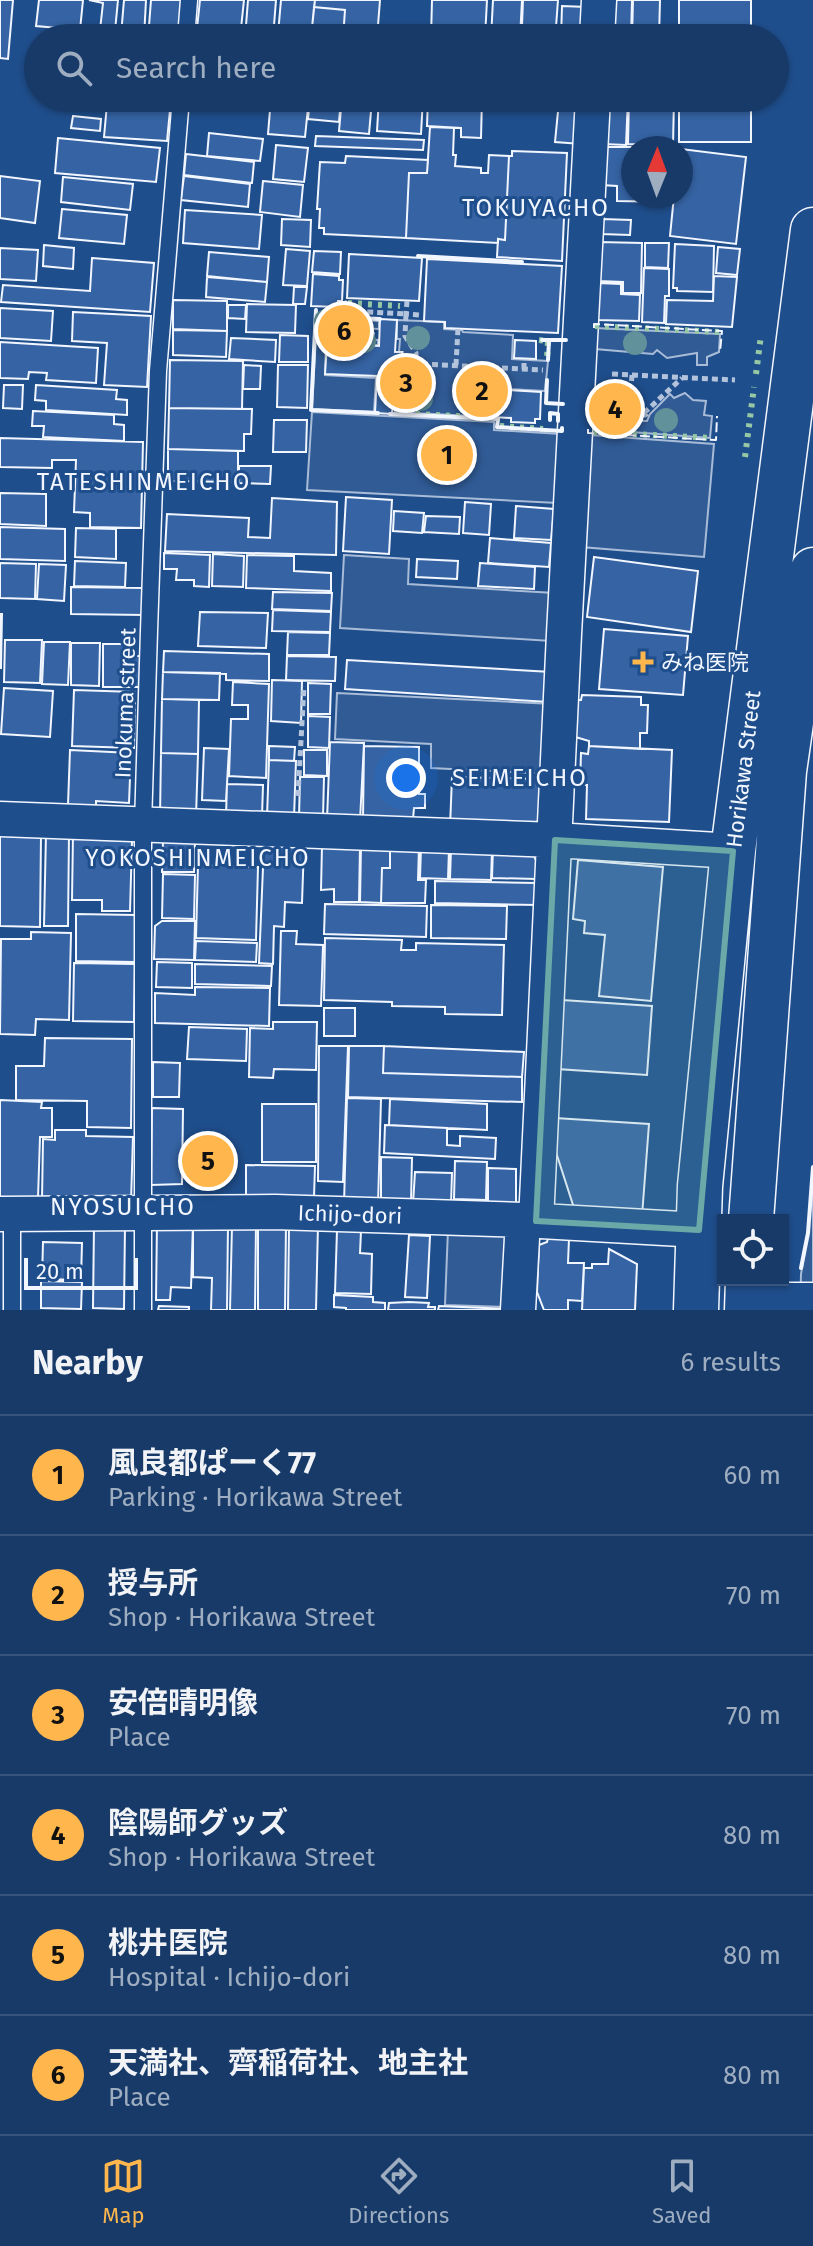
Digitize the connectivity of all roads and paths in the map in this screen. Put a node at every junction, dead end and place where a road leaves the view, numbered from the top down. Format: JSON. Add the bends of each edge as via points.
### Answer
{"nodes":[{"id":1,"x":189,"y":0,"type":"edge"},
{"id":2,"x":599,"y":0,"type":"edge"},
{"id":3,"x":187,"y":24,"type":"edge"},
{"id":4,"x":598,"y":24,"type":"edge"},
{"id":5,"x":180,"y":112,"type":"edge"},
{"id":6,"x":592,"y":112,"type":"edge"},
{"id":7,"x":813,"y":230,"type":"edge"},
{"id":8,"x":344,"y":301,"type":"dead end"},
{"id":9,"x":407,"y":301,"type":"dead end"},
{"id":10,"x":406,"y":314,"type":"junction"},
{"id":11,"x":419,"y":315,"type":"dead end"},
{"id":12,"x":458,"y":328,"type":"dead end"},
{"id":13,"x":349,"y":333,"type":"dead end"},
{"id":14,"x":379,"y":335,"type":"dead end"},
{"id":15,"x":397,"y":335,"type":"dead end"},
{"id":16,"x":405,"y":336,"type":"junction"},
{"id":17,"x":524,"y":359,"type":"dead end"},
{"id":18,"x":416,"y":363,"type":"dead end"},
{"id":19,"x":456,"y":365,"type":"dead end"},
{"id":20,"x":524,"y":369,"type":"dead end"},
{"id":21,"x":632,"y":375,"type":"dead end"},
{"id":22,"x":682,"y":377,"type":"dead end"},
{"id":23,"x":696,"y":378,"type":"dead end"},
{"id":24,"x":735,"y":380,"type":"dead end"},
{"id":25,"x":640,"y":404,"type":"junction"},
{"id":26,"x":618,"y":413,"type":"dead end"},
{"id":27,"x":813,"y":570,"type":"edge"},
{"id":28,"x":304,"y":686,"type":"dead end"},
{"id":29,"x":0,"y":819,"type":"edge"},
{"id":30,"x":143,"y":825,"type":"junction"},
{"id":31,"x":297,"y":831,"type":"junction"},
{"id":32,"x":555,"y":840,"type":"junction"},
{"id":33,"x":733,"y":851,"type":"junction"},
{"id":34,"x":145,"y":1211,"type":"junction"},
{"id":35,"x":6,"y":1214,"type":"edge"},
{"id":36,"x":751,"y":1214,"type":"edge"},
{"id":37,"x":530,"y":1221,"type":"junction"},
{"id":38,"x":699,"y":1230,"type":"junction"},
{"id":39,"x":748,"y":1297,"type":"edge"},
{"id":40,"x":807,"y":1300,"type":"edge"},
{"id":41,"x":12,"y":1310,"type":"edge"},
{"id":42,"x":143,"y":1310,"type":"edge"},
{"id":43,"x":518,"y":1310,"type":"edge"},
{"id":44,"x":696,"y":1310,"type":"edge"}],
"edges":[{"from":1,"to":3,"type":"lane"},
{"from":2,"to":4,"type":"street"},
{"from":5,"to":30,"type":"lane","name":"Inokuma street","via":[[158,371]]},
{"from":6,"to":32,"type":"street"},
{"from":7,"to":33,"type":"main road","name":"Horikawa Street"},
{"from":8,"to":10,"type":"path","via":[[348,311]]},
{"from":9,"to":10,"type":"path"},
{"from":10,"to":11,"type":"path"},
{"from":10,"to":16,"type":"path"},
{"from":12,"to":19,"type":"path"},
{"from":13,"to":14,"type":"path"},
{"from":15,"to":16,"type":"path"},
{"from":16,"to":18,"type":"path"},
{"from":17,"to":20,"type":"path"},
{"from":21,"to":25,"type":"path","via":[[631,388]]},
{"from":22,"to":25,"type":"path","via":[[646,416]]},
{"from":23,"to":24,"type":"path"},
{"from":25,"to":26,"type":"path"},
{"from":27,"to":36,"type":"main road","name":"Horikawa Street","via":[[784,771]]},
{"from":28,"to":31,"type":"path"},
{"from":29,"to":30,"type":"street"},
{"from":30,"to":31,"type":"street"},
{"from":30,"to":34,"type":"lane","name":"Inokuma street"},
{"from":31,"to":32,"type":"street"},
{"from":32,"to":33,"type":"street"},
{"from":32,"to":37,"type":"street"},
{"from":33,"to":38,"type":"main road","name":"Horikawa Street"},
{"from":34,"to":35,"type":"street","name":"Ichijo-dori"},
{"from":34,"to":37,"type":"street","name":"Ichijo-dori"},
{"from":34,"to":42,"type":"lane","name":"Inokuma street"},
{"from":35,"to":41,"type":"lane"},
{"from":37,"to":38,"type":"street","name":"Ichijo-dori"},
{"from":37,"to":43,"type":"street"},
{"from":38,"to":44,"type":"main road","name":"Horikawa Street"},
{"from":39,"to":40,"type":"street"}]}
